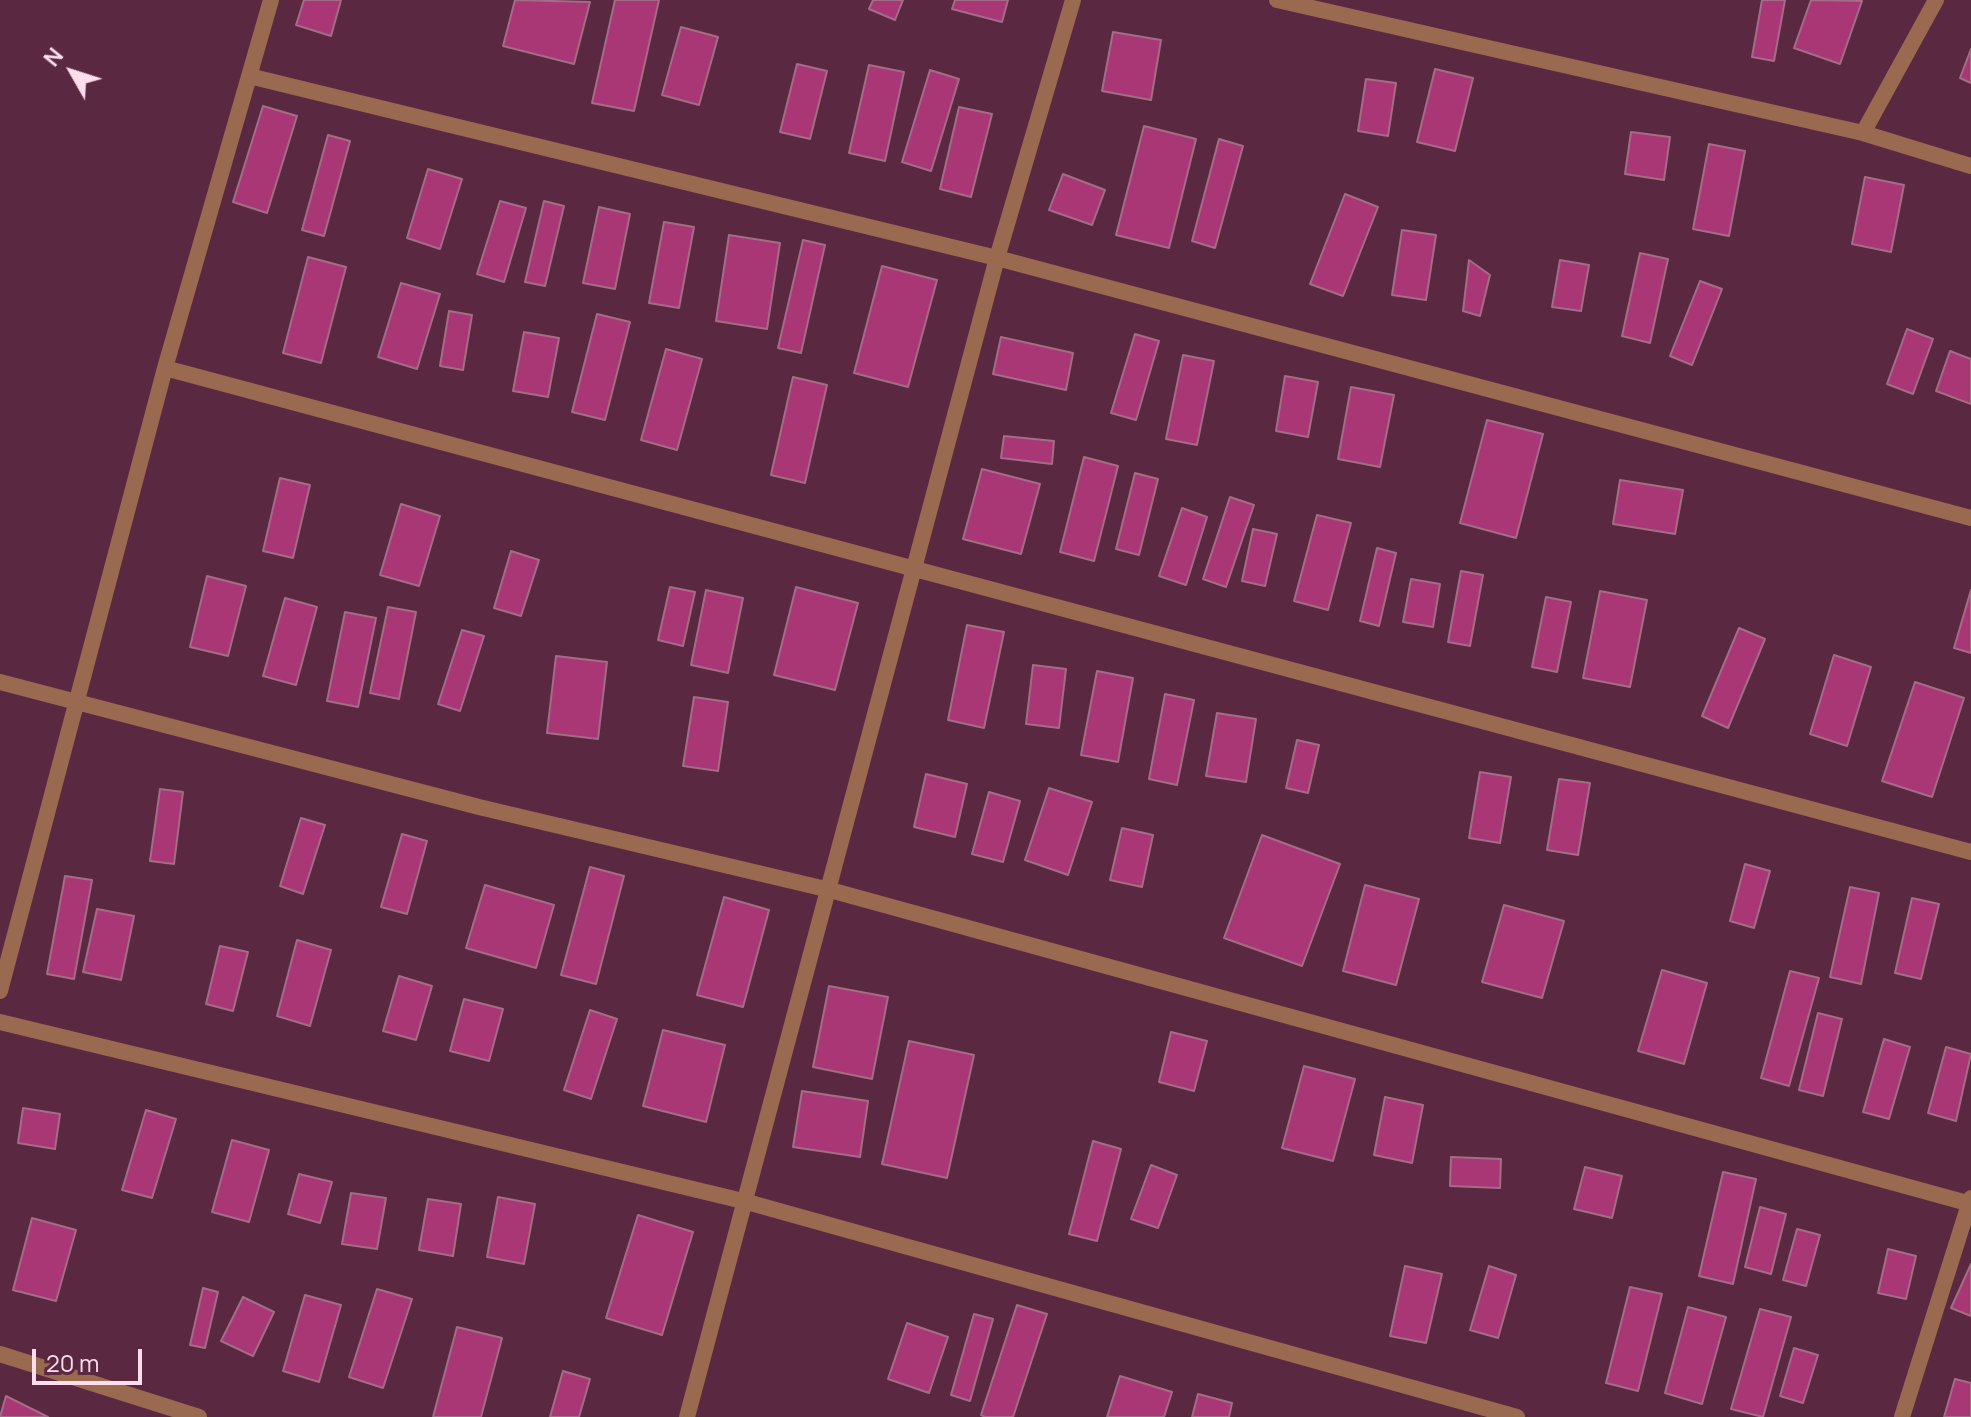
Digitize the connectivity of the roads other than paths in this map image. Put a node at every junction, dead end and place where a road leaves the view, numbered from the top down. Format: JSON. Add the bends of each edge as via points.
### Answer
{"nodes":[{"id":1,"x":271,"y":0,"type":"edge"},
{"id":2,"x":1073,"y":0,"type":"edge"},
{"id":3,"x":1277,"y":0,"type":"edge"},
{"id":4,"x":1936,"y":0,"type":"edge"},
{"id":5,"x":249,"y":76,"type":"junction"},
{"id":6,"x":1863,"y":133,"type":"junction"},
{"id":7,"x":1971,"y":166,"type":"edge"},
{"id":8,"x":997,"y":258,"type":"junction"},
{"id":9,"x":165,"y":368,"type":"junction"},
{"id":10,"x":1971,"y":518,"type":"edge"},
{"id":11,"x":915,"y":569,"type":"junction"},
{"id":12,"x":0,"y":682,"type":"edge"},
{"id":13,"x":77,"y":700,"type":"junction"},
{"id":14,"x":1971,"y":852,"type":"edge"},
{"id":15,"x":830,"y":890,"type":"junction"},
{"id":16,"x":0,"y":991,"type":"edge"},
{"id":17,"x":0,"y":1022,"type":"edge"},
{"id":18,"x":747,"y":1202,"type":"junction"},
{"id":19,"x":1970,"y":1202,"type":"edge"},
{"id":20,"x":0,"y":1354,"type":"edge"},
{"id":21,"x":199,"y":1417,"type":"edge"},
{"id":22,"x":687,"y":1417,"type":"edge"},
{"id":23,"x":1517,"y":1417,"type":"edge"},
{"id":24,"x":1902,"y":1417,"type":"edge"}],
"edges":[{"from":1,"to":5,"type":"street"},
{"from":2,"to":8,"type":"street"},
{"from":3,"to":6,"type":"street"},
{"from":4,"to":6,"type":"street"},
{"from":5,"to":8,"type":"street"},
{"from":5,"to":9,"type":"street"},
{"from":6,"to":7,"type":"street"},
{"from":8,"to":10,"type":"street"},
{"from":8,"to":11,"type":"street"},
{"from":9,"to":11,"type":"street"},
{"from":9,"to":13,"type":"street"},
{"from":11,"to":14,"type":"street"},
{"from":11,"to":15,"type":"street"},
{"from":12,"to":13,"type":"street"},
{"from":13,"to":15,"type":"street","via":[[479,807]]},
{"from":13,"to":16,"type":"street"},
{"from":15,"to":18,"type":"street"},
{"from":15,"to":19,"type":"street"},
{"from":17,"to":18,"type":"street"},
{"from":18,"to":22,"type":"street"},
{"from":18,"to":23,"type":"street"},
{"from":19,"to":24,"type":"street"},
{"from":20,"to":21,"type":"street"}]}
